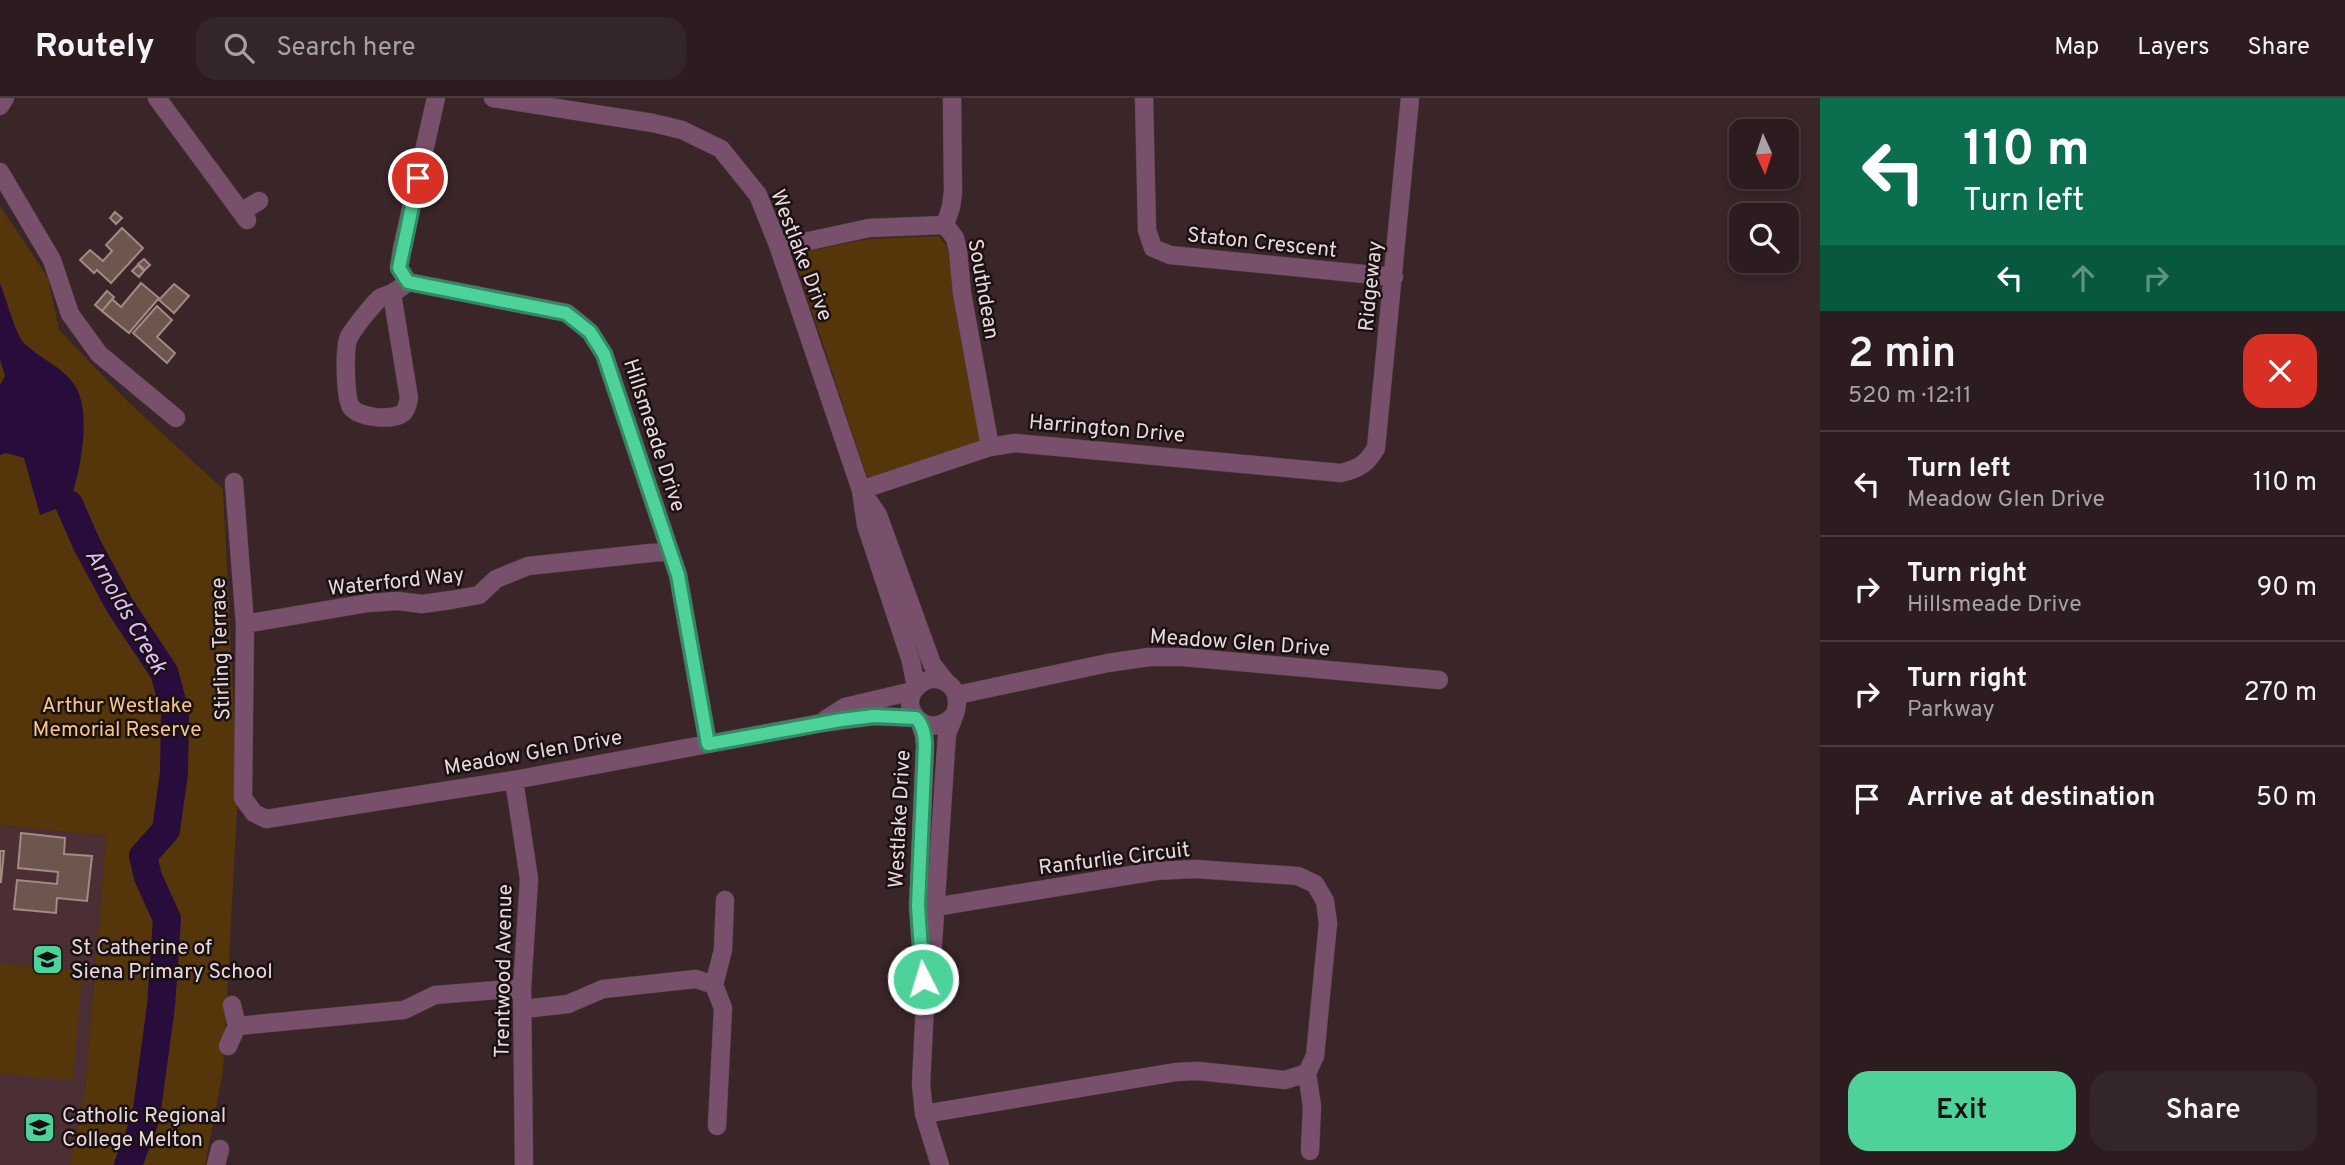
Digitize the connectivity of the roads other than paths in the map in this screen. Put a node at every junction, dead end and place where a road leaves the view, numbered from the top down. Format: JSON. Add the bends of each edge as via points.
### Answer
{"nodes":[{"id":1,"x":5,"y":98,"type":"edge"},
{"id":2,"x":157,"y":98,"type":"edge"},
{"id":3,"x":436,"y":98,"type":"edge"},
{"id":4,"x":493,"y":98,"type":"edge"},
{"id":5,"x":952,"y":98,"type":"edge"},
{"id":6,"x":1144,"y":98,"type":"edge"},
{"id":7,"x":1410,"y":98,"type":"edge"},
{"id":8,"x":0,"y":106,"type":"edge"},
{"id":9,"x":0,"y":172,"type":"edge"},
{"id":10,"x":259,"y":201,"type":"dead end"},
{"id":11,"x":944,"y":225,"type":"junction"},
{"id":12,"x":778,"y":245,"type":"junction"},
{"id":13,"x":1394,"y":277,"type":"junction"},
{"id":14,"x":408,"y":282,"type":"junction"},
{"id":15,"x":392,"y":294,"type":"junction"},
{"id":16,"x":176,"y":418,"type":"dead end"},
{"id":17,"x":990,"y":447,"type":"junction"},
{"id":18,"x":1355,"y":470,"type":"joint"},
{"id":19,"x":234,"y":482,"type":"dead end"},
{"id":20,"x":861,"y":490,"type":"junction"},
{"id":21,"x":669,"y":551,"type":"junction"},
{"id":22,"x":245,"y":624,"type":"junction"},
{"id":23,"x":1439,"y":680,"type":"dead end"},
{"id":24,"x":915,"y":689,"type":"junction"},
{"id":25,"x":952,"y":689,"type":"junction"},
{"id":26,"x":954,"y":715,"type":"junction"},
{"id":27,"x":918,"y":719,"type":"junction"},
{"id":28,"x":821,"y":723,"type":"junction"},
{"id":29,"x":708,"y":744,"type":"junction"},
{"id":30,"x":514,"y":780,"type":"junction"},
{"id":31,"x":254,"y":813,"type":"joint"},
{"id":32,"x":724,"y":900,"type":"dead end"},
{"id":33,"x":934,"y":907,"type":"junction"},
{"id":34,"x":714,"y":985,"type":"junction"},
{"id":35,"x":522,"y":988,"type":"junction"},
{"id":36,"x":925,"y":1004,"type":"junction"},
{"id":37,"x":232,"y":1005,"type":"dead end"},
{"id":38,"x":524,"y":1009,"type":"junction"},
{"id":39,"x":237,"y":1026,"type":"junction"},
{"id":40,"x":228,"y":1046,"type":"dead end"},
{"id":41,"x":1307,"y":1073,"type":"junction"},
{"id":42,"x":924,"y":1114,"type":"junction"},
{"id":43,"x":717,"y":1126,"type":"dead end"},
{"id":44,"x":1310,"y":1151,"type":"dead end"},
{"id":45,"x":524,"y":1165,"type":"edge"},
{"id":46,"x":940,"y":1165,"type":"edge"}],
"edges":[{"from":1,"to":8,"type":"street"},
{"from":2,"to":10,"type":"street","via":[[244,216]]},
{"from":3,"to":14,"type":"street","via":[[402,248],[399,268]]},
{"from":4,"to":12,"type":"street","name":"Westlake Drive","via":[[663,125],[721,149],[758,195]]},
{"from":5,"to":11,"type":"street","name":"Southdean","via":[[953,192]]},
{"from":6,"to":13,"type":"street","name":"Staton Crescent","via":[[1147,230],[1153,248],[1170,255]]},
{"from":7,"to":13,"type":"street","name":"Ridgeway"},
{"from":9,"to":16,"type":"street","via":[[52,260],[70,314],[88,341]]},
{"from":11,"to":12,"type":"street","via":[[869,228]]},
{"from":11,"to":17,"type":"street","name":"Southdean","via":[[955,238],[958,251]]},
{"from":12,"to":20,"type":"street","name":"Westlake Drive"},
{"from":13,"to":18,"type":"street","name":"Ridgeway","via":[[1376,448],[1369,462]]},
{"from":14,"to":15,"type":"street"},
{"from":14,"to":21,"type":"street","name":"Hillsmeade Drive","via":[[566,313],[590,332],[604,354]]},
{"from":15,"to":15,"type":"street","via":[[409,398],[402,413],[369,415],[357,412],[348,398],[346,347],[349,336],[381,297]]},
{"from":17,"to":18,"type":"street","name":"Harrington Drive","via":[[1016,443],[1341,473]]},
{"from":17,"to":20,"type":"street","name":"Harrington Drive"},
{"from":19,"to":22,"type":"street","name":"Stirling Terrace"},
{"from":20,"to":24,"type":"street","name":"Westlake Drive","via":[[866,525],[911,661]]},
{"from":20,"to":25,"type":"street","name":"Westlake Drive","via":[[878,515],[932,664]]},
{"from":21,"to":22,"type":"street","name":"Waterford Way","via":[[528,566],[496,579],[479,595],[451,600],[368,603]]},
{"from":21,"to":29,"type":"street","name":"Hillsmeade Drive","via":[[678,575]]},
{"from":22,"to":31,"type":"street","name":"Stirling Terrace","via":[[243,798]]},
{"from":23,"to":25,"type":"street","name":"Meadow Glen Drive","via":[[1149,657]]},
{"from":24,"to":25,"type":"street","via":[[934,678]]},
{"from":24,"to":27,"type":"street","via":[[910,705]]},
{"from":24,"to":28,"type":"street","name":"Meadow Glen Drive","via":[[845,707]]},
{"from":25,"to":26,"type":"street","via":[[958,705]]},
{"from":26,"to":27,"type":"street","via":[[942,724],[926,725]]},
{"from":26,"to":33,"type":"street","name":"Westlake Drive","via":[[947,733]]},
{"from":27,"to":28,"type":"street","name":"Meadow Glen Drive","via":[[874,716]]},
{"from":27,"to":36,"type":"street","name":"Westlake Drive","via":[[925,735],[918,906]]},
{"from":28,"to":29,"type":"street","name":"Meadow Glen Drive"},
{"from":29,"to":30,"type":"street","name":"Meadow Glen Drive"},
{"from":30,"to":31,"type":"street","name":"Meadow Glen Drive","via":[[288,817],[266,819]]},
{"from":30,"to":35,"type":"street","name":"Trentwood Avenue","via":[[529,879]]},
{"from":32,"to":34,"type":"street","via":[[723,950]]},
{"from":33,"to":36,"type":"street","name":"Westlake Drive"},
{"from":33,"to":41,"type":"street","name":"Ranfurlie Circuit","via":[[1156,871],[1298,876],[1315,884],[1325,901],[1328,923],[1315,1056]]},
{"from":34,"to":38,"type":"street","via":[[696,979],[603,989],[568,1004]]},
{"from":34,"to":43,"type":"street","via":[[723,1008]]},
{"from":35,"to":38,"type":"street","name":"Trentwood Avenue"},
{"from":35,"to":39,"type":"street","via":[[435,995],[404,1010]]},
{"from":36,"to":42,"type":"street","name":"Westlake Drive"},
{"from":37,"to":39,"type":"street"},
{"from":38,"to":45,"type":"street","name":"Trentwood Avenue"},
{"from":39,"to":40,"type":"street"},
{"from":41,"to":42,"type":"street","via":[[1285,1080],[1176,1072]]},
{"from":41,"to":44,"type":"street","name":"Ranfurlie Circuit","via":[[1312,1106]]},
{"from":42,"to":46,"type":"street","name":"Westlake Drive"}]}
